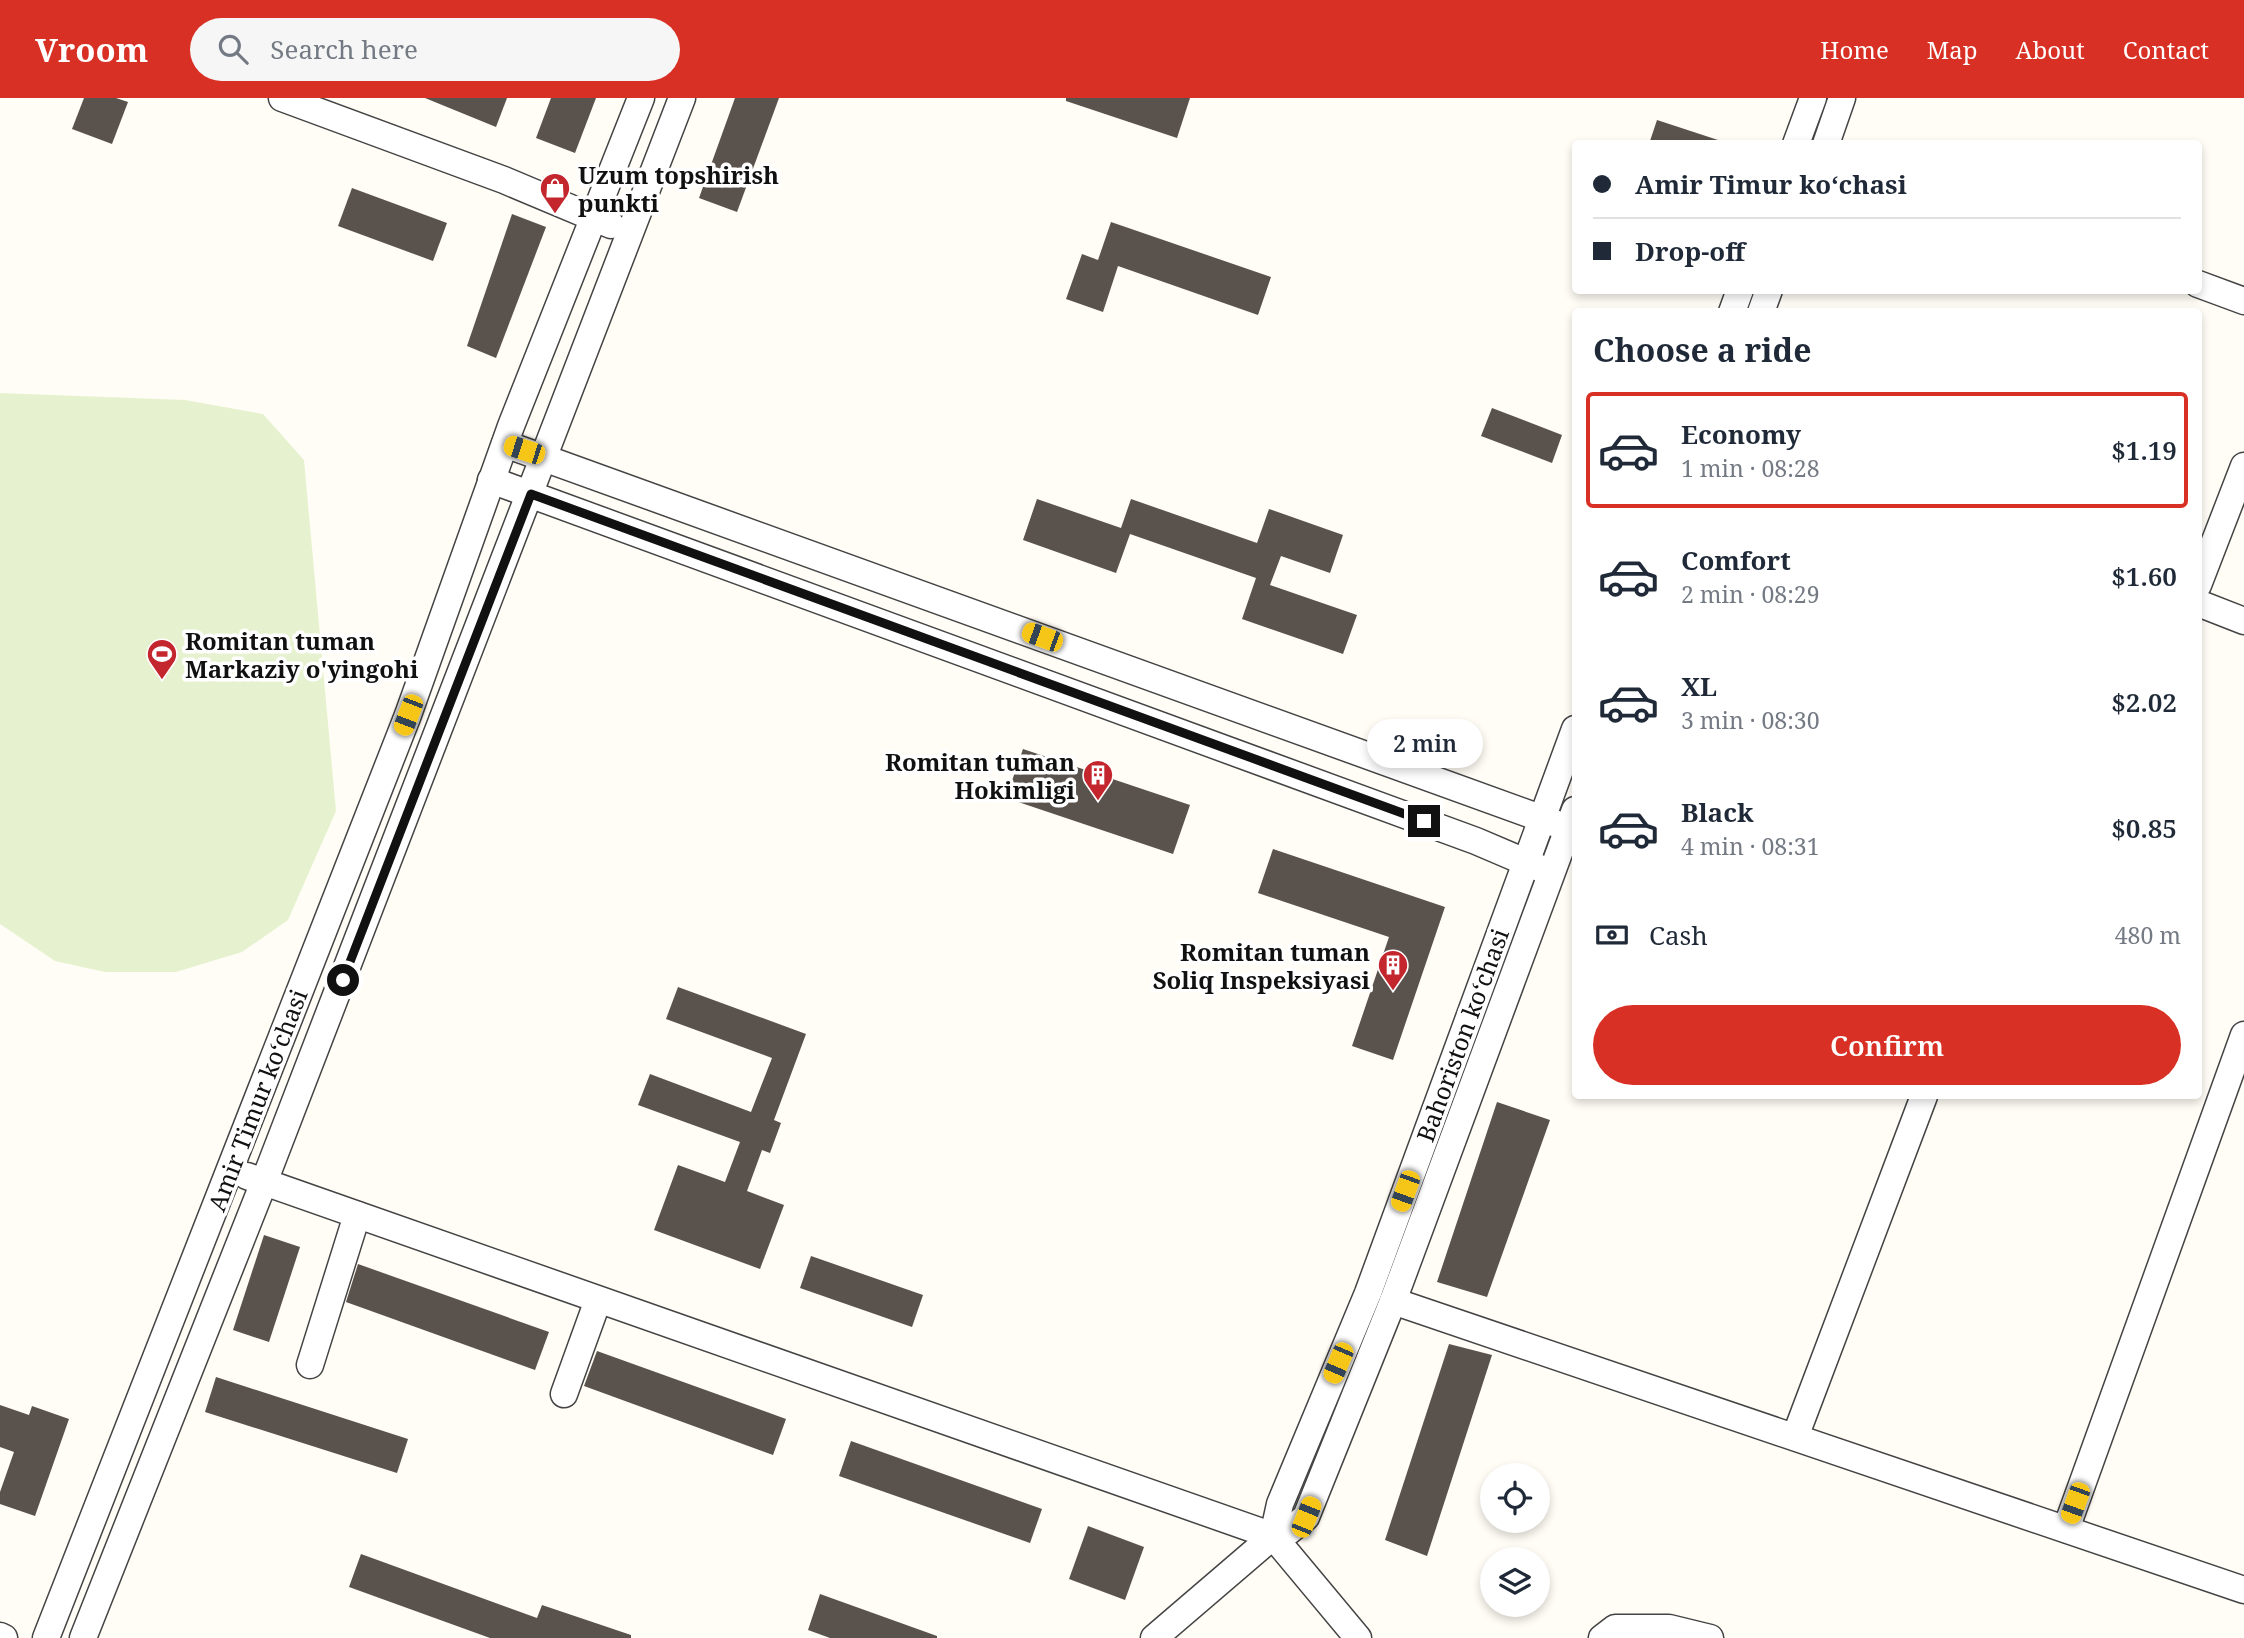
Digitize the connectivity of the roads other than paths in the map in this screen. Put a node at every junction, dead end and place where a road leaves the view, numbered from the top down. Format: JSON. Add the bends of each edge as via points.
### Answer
{"nodes":[{"id":1,"x":282,"y":98,"type":"edge"},
{"id":2,"x":641,"y":98,"type":"edge"},
{"id":3,"x":682,"y":98,"type":"edge"},
{"id":4,"x":1813,"y":98,"type":"edge"},
{"id":5,"x":1842,"y":98,"type":"edge"},
{"id":6,"x":1797,"y":140,"type":"edge"},
{"id":7,"x":1827,"y":140,"type":"edge"},
{"id":8,"x":596,"y":219,"type":"junction"},
{"id":9,"x":631,"y":233,"type":"junction"},
{"id":10,"x":2202,"y":285,"type":"edge"},
{"id":11,"x":2244,"y":301,"type":"edge"},
{"id":12,"x":505,"y":444,"type":"junction"},
{"id":13,"x":544,"y":457,"type":"junction"},
{"id":14,"x":2244,"y":466,"type":"edge"},
{"id":15,"x":491,"y":480,"type":"junction"},
{"id":16,"x":531,"y":494,"type":"junction"},
{"id":17,"x":2202,"y":575,"type":"edge"},
{"id":18,"x":2202,"y":605,"type":"edge"},
{"id":19,"x":2244,"y":621,"type":"edge"},
{"id":20,"x":1572,"y":737,"type":"edge"},
{"id":21,"x":1541,"y":818,"type":"junction"},
{"id":22,"x":1572,"y":819,"type":"edge"},
{"id":23,"x":1525,"y":862,"type":"junction"},
{"id":24,"x":1551,"y":873,"type":"junction"},
{"id":25,"x":2244,"y":1035,"type":"edge"},
{"id":26,"x":1923,"y":1099,"type":"edge"},
{"id":27,"x":229,"y":1170,"type":"junction"},
{"id":28,"x":264,"y":1182,"type":"junction"},
{"id":29,"x":357,"y":1215,"type":"junction"},
{"id":30,"x":598,"y":1300,"type":"junction"},
{"id":31,"x":1393,"y":1301,"type":"junction"},
{"id":32,"x":310,"y":1365,"type":"dead end"},
{"id":33,"x":564,"y":1394,"type":"dead end"},
{"id":34,"x":1796,"y":1437,"type":"junction"},
{"id":35,"x":2066,"y":1529,"type":"junction"},
{"id":36,"x":1273,"y":1536,"type":"junction"},
{"id":37,"x":2244,"y":1590,"type":"edge"},
{"id":38,"x":1673,"y":1633,"type":"edge"},
{"id":39,"x":46,"y":1638,"type":"edge"},
{"id":40,"x":83,"y":1638,"type":"edge"},
{"id":41,"x":1154,"y":1638,"type":"edge"},
{"id":42,"x":1358,"y":1638,"type":"edge"},
{"id":43,"x":1602,"y":1638,"type":"edge"},
{"id":44,"x":1710,"y":1638,"type":"edge"}],
"edges":[{"from":1,"to":8,"type":"street"},
{"from":2,"to":8,"type":"street","name":"Amir Timur ko‘chasi"},
{"from":3,"to":9,"type":"street","name":"Amir Timur ko‘chasi"},
{"from":4,"to":6,"type":"street"},
{"from":5,"to":7,"type":"street"},
{"from":8,"to":9,"type":"street"},
{"from":8,"to":12,"type":"street","name":"Amir Timur ko‘chasi"},
{"from":9,"to":13,"type":"street","name":"Amir Timur ko‘chasi"},
{"from":10,"to":11,"type":"street"},
{"from":12,"to":13,"type":"street"},
{"from":12,"to":15,"type":"street","name":"Amir Timur ko‘chasi"},
{"from":13,"to":16,"type":"street","name":"Amir Timur ko‘chasi"},
{"from":13,"to":21,"type":"street"},
{"from":14,"to":17,"type":"street"},
{"from":15,"to":16,"type":"street"},
{"from":15,"to":27,"type":"street","name":"Amir Timur ko‘chasi","via":[[408,715]]},
{"from":16,"to":23,"type":"street"},
{"from":16,"to":28,"type":"street","name":"Amir Timur ko‘chasi"},
{"from":18,"to":19,"type":"street"},
{"from":20,"to":21,"type":"street","name":"Bahoriston ko‘chasi"},
{"from":21,"to":22,"type":"street"},
{"from":21,"to":23,"type":"street","name":"Bahoriston ko‘chasi"},
{"from":22,"to":24,"type":"street","name":"Bahoriston ko‘chasi"},
{"from":23,"to":24,"type":"street"},
{"from":23,"to":36,"type":"street","name":"Bahoriston ko‘chasi","via":[[1368,1293],[1280,1504]]},
{"from":24,"to":31,"type":"street","name":"Bahoriston ko‘chasi"},
{"from":25,"to":35,"type":"street"},
{"from":26,"to":34,"type":"street"},
{"from":27,"to":28,"type":"street"},
{"from":27,"to":39,"type":"street","name":"Amir Timur ko‘chasi"},
{"from":28,"to":29,"type":"street"},
{"from":28,"to":40,"type":"street","name":"Amir Timur ko‘chasi"},
{"from":29,"to":30,"type":"street"},
{"from":29,"to":32,"type":"street"},
{"from":30,"to":33,"type":"street"},
{"from":30,"to":36,"type":"street"},
{"from":31,"to":34,"type":"street"},
{"from":31,"to":36,"type":"street","name":"Bahoriston ko‘chasi","via":[[1306,1517],[1289,1531]]},
{"from":34,"to":35,"type":"street"},
{"from":35,"to":37,"type":"street"},
{"from":36,"to":41,"type":"street","name":"Bahoriston ko‘chasi"},
{"from":36,"to":42,"type":"street"},
{"from":38,"to":43,"type":"street","via":[[1615,1628]]},
{"from":38,"to":44,"type":"street"}]}
